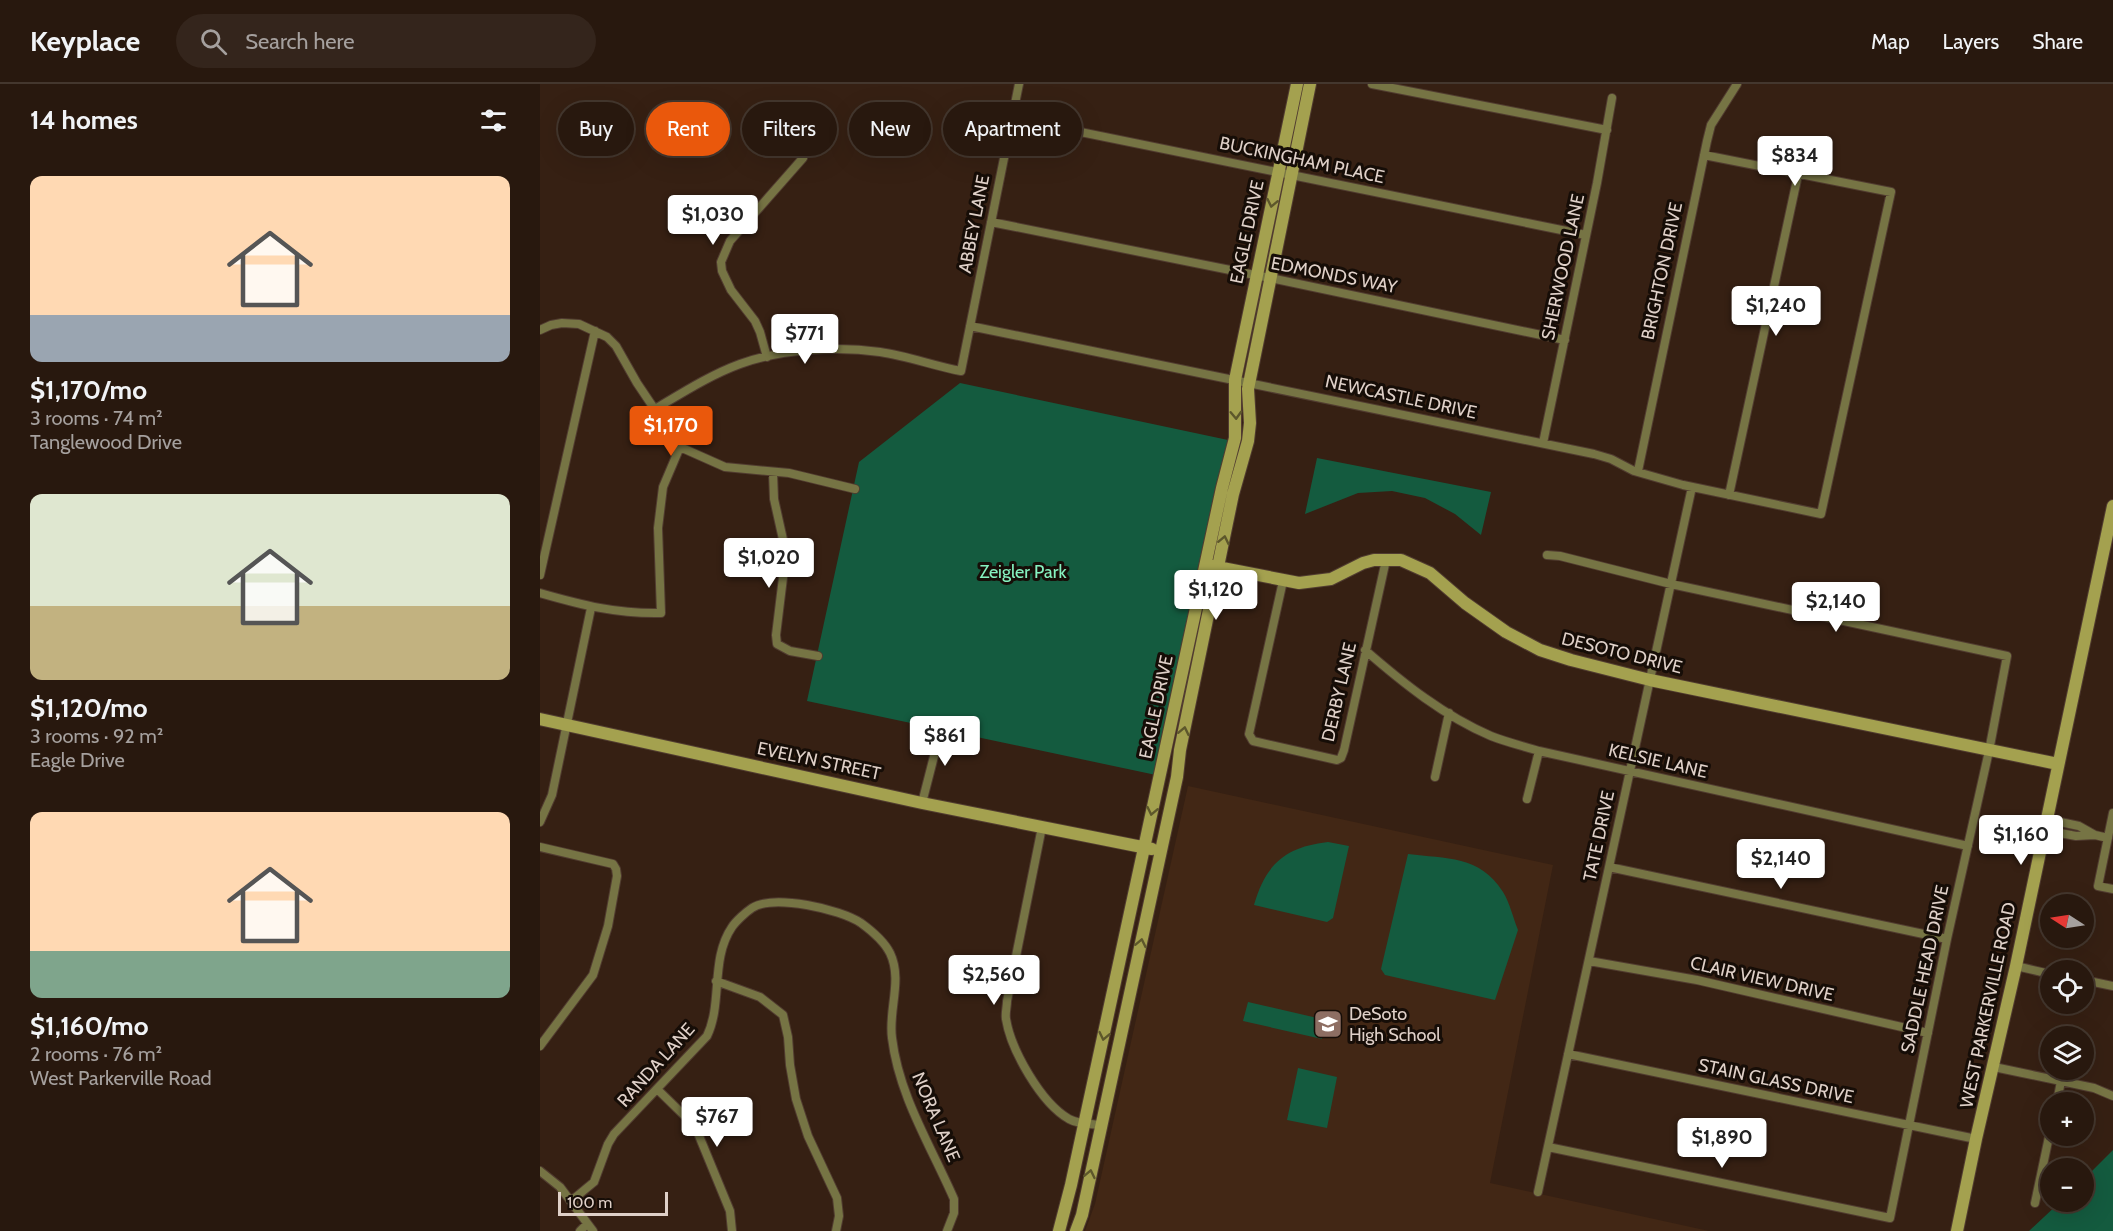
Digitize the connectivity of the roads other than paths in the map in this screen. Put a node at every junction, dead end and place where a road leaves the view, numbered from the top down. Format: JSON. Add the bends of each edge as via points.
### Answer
{"nodes":[{"id":1,"x":1019,"y":84,"type":"edge"},
{"id":2,"x":1297,"y":84,"type":"edge"},
{"id":3,"x":1310,"y":84,"type":"edge"},
{"id":4,"x":1372,"y":84,"type":"edge"},
{"id":5,"x":1737,"y":84,"type":"edge"},
{"id":6,"x":1612,"y":98,"type":"dead end"},
{"id":7,"x":1015,"y":102,"type":"edge"},
{"id":8,"x":1607,"y":130,"type":"junction"},
{"id":9,"x":1082,"y":132,"type":"edge"},
{"id":10,"x":1704,"y":155,"type":"junction"},
{"id":11,"x":1004,"y":156,"type":"edge"},
{"id":12,"x":803,"y":158,"type":"dead end"},
{"id":13,"x":1278,"y":172,"type":"junction"},
{"id":14,"x":1291,"y":174,"type":"junction"},
{"id":15,"x":1798,"y":175,"type":"junction"},
{"id":16,"x":991,"y":222,"type":"junction"},
{"id":17,"x":1586,"y":236,"type":"junction"},
{"id":18,"x":1256,"y":276,"type":"junction"},
{"id":19,"x":1270,"y":278,"type":"junction"},
{"id":20,"x":970,"y":326,"type":"junction"},
{"id":21,"x":540,"y":330,"type":"edge"},
{"id":22,"x":595,"y":331,"type":"junction"},
{"id":23,"x":1565,"y":340,"type":"junction"},
{"id":24,"x":767,"y":357,"type":"junction"},
{"id":25,"x":1235,"y":380,"type":"junction"},
{"id":26,"x":1249,"y":382,"type":"junction"},
{"id":27,"x":655,"y":409,"type":"junction"},
{"id":28,"x":1241,"y":439,"type":"junction"},
{"id":29,"x":1543,"y":443,"type":"junction"},
{"id":30,"x":680,"y":447,"type":"junction"},
{"id":31,"x":1638,"y":471,"type":"junction"},
{"id":32,"x":773,"y":473,"type":"junction"},
{"id":33,"x":1692,"y":487,"type":"junction"},
{"id":34,"x":855,"y":489,"type":"dead end"},
{"id":35,"x":1729,"y":495,"type":"junction"},
{"id":36,"x":2113,"y":506,"type":"edge"},
{"id":37,"x":1547,"y":555,"type":"dead end"},
{"id":38,"x":1386,"y":560,"type":"junction"},
{"id":39,"x":1205,"y":565,"type":"junction"},
{"id":40,"x":1218,"y":568,"type":"junction"},
{"id":41,"x":540,"y":575,"type":"edge"},
{"id":42,"x":1283,"y":581,"type":"junction"},
{"id":43,"x":1671,"y":584,"type":"junction"},
{"id":44,"x":540,"y":593,"type":"edge"},
{"id":45,"x":1198,"y":597,"type":"junction"},
{"id":46,"x":591,"y":608,"type":"junction"},
{"id":47,"x":1365,"y":651,"type":"junction"},
{"id":48,"x":818,"y":656,"type":"dead end"},
{"id":49,"x":1197,"y":670,"type":"junction"},
{"id":50,"x":1650,"y":680,"type":"junction"},
{"id":51,"x":1449,"y":713,"type":"junction"},
{"id":52,"x":540,"y":719,"type":"edge"},
{"id":53,"x":566,"y":725,"type":"junction"},
{"id":54,"x":942,"y":725,"type":"dead end"},
{"id":55,"x":1539,"y":751,"type":"junction"},
{"id":56,"x":1989,"y":751,"type":"junction"},
{"id":57,"x":2058,"y":764,"type":"junction"},
{"id":58,"x":1162,"y":768,"type":"junction"},
{"id":59,"x":1178,"y":771,"type":"junction"},
{"id":60,"x":1630,"y":773,"type":"junction"},
{"id":61,"x":1435,"y":777,"type":"dead end"},
{"id":62,"x":1527,"y":799,"type":"dead end"},
{"id":63,"x":922,"y":803,"type":"junction"},
{"id":64,"x":2113,"y":813,"type":"edge"},
{"id":65,"x":540,"y":822,"type":"edge"},
{"id":66,"x":2045,"y":825,"type":"junction"},
{"id":67,"x":1042,"y":827,"type":"junction"},
{"id":68,"x":2108,"y":838,"type":"junction"},
{"id":69,"x":1968,"y":846,"type":"junction"},
{"id":70,"x":540,"y":847,"type":"edge"},
{"id":71,"x":1145,"y":847,"type":"junction"},
{"id":72,"x":1161,"y":850,"type":"junction"},
{"id":73,"x":1609,"y":867,"type":"junction"},
{"id":74,"x":2113,"y":889,"type":"edge"},
{"id":75,"x":787,"y":903,"type":"joint"},
{"id":76,"x":1947,"y":939,"type":"junction"},
{"id":77,"x":1589,"y":961,"type":"junction"},
{"id":78,"x":2016,"y":966,"type":"junction"},
{"id":79,"x":2040,"y":972,"type":"edge"},
{"id":80,"x":1116,"y":978,"type":"junction"},
{"id":81,"x":716,"y":981,"type":"junction"},
{"id":82,"x":1132,"y":981,"type":"junction"},
{"id":83,"x":2094,"y":982,"type":"edge"},
{"id":84,"x":2113,"y":986,"type":"edge"},
{"id":85,"x":1928,"y":1033,"type":"junction"},
{"id":86,"x":540,"y":1046,"type":"edge"},
{"id":87,"x":1568,"y":1054,"type":"junction"},
{"id":88,"x":1994,"y":1067,"type":"junction"},
{"id":89,"x":2061,"y":1081,"type":"junction"},
{"id":90,"x":657,"y":1089,"type":"junction"},
{"id":91,"x":2059,"y":1092,"type":"edge"},
{"id":92,"x":2113,"y":1096,"type":"edge"},
{"id":93,"x":1084,"y":1123,"type":"junction"},
{"id":94,"x":1101,"y":1125,"type":"junction"},
{"id":95,"x":1909,"y":1125,"type":"junction"},
{"id":96,"x":1976,"y":1139,"type":"junction"},
{"id":97,"x":2047,"y":1146,"type":"edge"},
{"id":98,"x":1548,"y":1147,"type":"junction"},
{"id":99,"x":540,"y":1171,"type":"edge"},
{"id":100,"x":1538,"y":1192,"type":"dead end"},
{"id":101,"x":571,"y":1201,"type":"junction"},
{"id":102,"x":2035,"y":1203,"type":"dead end"},
{"id":103,"x":590,"y":1228,"type":"edge"},
{"id":104,"x":580,"y":1231,"type":"edge"},
{"id":105,"x":732,"y":1231,"type":"edge"},
{"id":106,"x":836,"y":1231,"type":"edge"},
{"id":107,"x":947,"y":1231,"type":"edge"},
{"id":108,"x":1059,"y":1231,"type":"edge"},
{"id":109,"x":1076,"y":1231,"type":"edge"},
{"id":110,"x":1957,"y":1231,"type":"edge"}],
"edges":[{"from":1,"to":7,"type":"street","name":"ABBEY LANE"},
{"from":2,"to":13,"type":"street","name":"EAGLE DRIVE"},
{"from":3,"to":14,"type":"street","name":"EAGLE DRIVE"},
{"from":4,"to":8,"type":"street"},
{"from":5,"to":10,"type":"street","name":"BRIGHTON DRIVE","via":[[1711,124]]},
{"from":6,"to":8,"type":"street","name":"SHERWOOD LANE"},
{"from":8,"to":17,"type":"street","name":"SHERWOOD LANE"},
{"from":9,"to":13,"type":"street","name":"BUCKINGHAM PLACE"},
{"from":10,"to":15,"type":"street"},
{"from":10,"to":31,"type":"street","name":"BRIGHTON DRIVE"},
{"from":11,"to":16,"type":"street","name":"ABBEY LANE"},
{"from":12,"to":24,"type":"street","via":[[730,242],[721,262],[731,290],[755,321]]},
{"from":13,"to":14,"type":"street","name":"BUCKINGHAM PLACE"},
{"from":13,"to":18,"type":"street","name":"EAGLE DRIVE","one_way":true},
{"from":14,"to":17,"type":"street","name":"BUCKINGHAM PLACE"},
{"from":14,"to":19,"type":"street","name":"EAGLE DRIVE"},
{"from":15,"to":35,"type":"street"},
{"from":15,"to":35,"type":"street","name":"NEWCASTLE DRIVE","via":[[1891,192],[1821,514]]},
{"from":16,"to":18,"type":"street","name":"EDMONDS WAY"},
{"from":16,"to":20,"type":"street","name":"ABBEY LANE"},
{"from":17,"to":23,"type":"street","name":"SHERWOOD LANE"},
{"from":18,"to":19,"type":"street","name":"EDMONDS WAY"},
{"from":18,"to":25,"type":"street","name":"EAGLE DRIVE"},
{"from":19,"to":23,"type":"street","name":"EDMONDS WAY"},
{"from":19,"to":26,"type":"street","name":"EAGLE DRIVE"},
{"from":20,"to":24,"type":"street","name":"ABBEY LANE","via":[[961,371],[881,352],[812,350]]},
{"from":20,"to":25,"type":"street","name":"NEWCASTLE DRIVE"},
{"from":21,"to":22,"type":"street","via":[[562,323],[579,324]]},
{"from":22,"to":27,"type":"street","via":[[616,346]]},
{"from":22,"to":41,"type":"street"},
{"from":23,"to":29,"type":"street","name":"SHERWOOD LANE"},
{"from":24,"to":27,"type":"street","via":[[713,376]]},
{"from":25,"to":26,"type":"street","name":"NEWCASTLE DRIVE"},
{"from":25,"to":28,"type":"street","name":"EAGLE DRIVE","one_way":true},
{"from":26,"to":28,"type":"street","name":"EAGLE DRIVE","via":[[1250,423]]},
{"from":26,"to":29,"type":"street","name":"NEWCASTLE DRIVE"},
{"from":27,"to":30,"type":"street"},
{"from":28,"to":39,"type":"street","name":"EAGLE DRIVE","via":[[1222,488]]},
{"from":40,"to":28,"type":"street","name":"EAGLE DRIVE","one_way":true},
{"from":29,"to":31,"type":"street","name":"NEWCASTLE DRIVE","via":[[1611,459]]},
{"from":30,"to":32,"type":"street","via":[[725,467]]},
{"from":30,"to":46,"type":"street","via":[[663,487],[658,528],[661,613],[630,614]]},
{"from":31,"to":33,"type":"street","name":"NEWCASTLE DRIVE"},
{"from":32,"to":34,"type":"street"},
{"from":32,"to":48,"type":"street","via":[[774,499],[786,553],[777,644],[790,651]]},
{"from":33,"to":35,"type":"street","name":"NEWCASTLE DRIVE"},
{"from":33,"to":43,"type":"street","name":"TATE DRIVE"},
{"from":36,"to":57,"type":"street","name":"WEST PARKERVILLE ROAD"},
{"from":37,"to":43,"type":"street"},
{"from":38,"to":42,"type":"street","name":"DESOTO DRIVE","via":[[1363,563],[1331,579]]},
{"from":38,"to":47,"type":"street","name":"DERBY LANE"},
{"from":38,"to":50,"type":"street","name":"DESOTO DRIVE","via":[[1401,560],[1430,573],[1492,624],[1540,650]]},
{"from":39,"to":40,"type":"street","name":"DESOTO DRIVE"},
{"from":39,"to":45,"type":"street","name":"EAGLE DRIVE"},
{"from":40,"to":42,"type":"street","name":"DESOTO DRIVE"},
{"from":40,"to":49,"type":"street","name":"EAGLE DRIVE"},
{"from":42,"to":47,"type":"street","name":"DERBY LANE","via":[[1250,725],[1253,741],[1326,759],[1341,758]]},
{"from":43,"to":50,"type":"street","name":"TATE DRIVE"},
{"from":43,"to":56,"type":"street","name":"SADDLE HEAD DRIVE","via":[[2007,656]]},
{"from":44,"to":46,"type":"street"},
{"from":45,"to":49,"type":"street","via":[[1205,600]]},
{"from":45,"to":58,"type":"street","name":"EAGLE DRIVE"},
{"from":46,"to":53,"type":"street"},
{"from":47,"to":51,"type":"street","name":"KELSIE LANE","via":[[1405,685]]},
{"from":59,"to":49,"type":"street","name":"EAGLE DRIVE","one_way":true},
{"from":50,"to":56,"type":"street","name":"DESOTO DRIVE"},
{"from":50,"to":60,"type":"street","name":"TATE DRIVE"},
{"from":51,"to":55,"type":"street","name":"KELSIE LANE","via":[[1491,736]]},
{"from":51,"to":61,"type":"street"},
{"from":52,"to":53,"type":"street","name":"EVELYN STREET"},
{"from":53,"to":63,"type":"street","name":"EVELYN STREET"},
{"from":53,"to":65,"type":"street","via":[[552,795]]},
{"from":54,"to":63,"type":"street"},
{"from":55,"to":60,"type":"street","name":"KELSIE LANE"},
{"from":55,"to":62,"type":"street"},
{"from":56,"to":57,"type":"street","name":"DESOTO DRIVE"},
{"from":56,"to":69,"type":"street","name":"SADDLE HEAD DRIVE"},
{"from":57,"to":66,"type":"street","name":"WEST PARKERVILLE ROAD"},
{"from":58,"to":59,"type":"street"},
{"from":58,"to":71,"type":"street","name":"EAGLE DRIVE","one_way":true},
{"from":59,"to":72,"type":"street","name":"EAGLE DRIVE"},
{"from":60,"to":69,"type":"street","name":"KELSIE LANE"},
{"from":60,"to":73,"type":"street","name":"TATE DRIVE"},
{"from":63,"to":67,"type":"street","name":"EVELYN STREET"},
{"from":64,"to":68,"type":"street"},
{"from":66,"to":68,"type":"street","via":[[2079,826]]},
{"from":66,"to":78,"type":"street","name":"WEST PARKERVILLE ROAD"},
{"from":67,"to":71,"type":"street","name":"EVELYN STREET"},
{"from":67,"to":93,"type":"street","via":[[1006,1017],[1013,1046],[1036,1085],[1070,1120]]},
{"from":68,"to":74,"type":"street","via":[[2098,886]]},
{"from":69,"to":76,"type":"street","name":"SADDLE HEAD DRIVE"},
{"from":70,"to":86,"type":"street","via":[[613,864],[616,869],[608,926],[593,975]]},
{"from":71,"to":72,"type":"street","name":"EVELYN STREET"},
{"from":71,"to":80,"type":"street","name":"EAGLE DRIVE"},
{"from":82,"to":72,"type":"street","name":"EAGLE DRIVE","one_way":true},
{"from":73,"to":76,"type":"street"},
{"from":73,"to":77,"type":"street","name":"TATE DRIVE"},
{"from":75,"to":81,"type":"street","name":"RANDA LANE","via":[[752,908],[732,927]]},
{"from":75,"to":107,"type":"street","name":"NORA LANE","via":[[832,911],[860,922],[877,935],[890,953],[896,983],[891,1036],[902,1088],[954,1199]]},
{"from":76,"to":85,"type":"street","name":"SADDLE HEAD DRIVE"},
{"from":77,"to":85,"type":"street","name":"CLAIR VIEW DRIVE","via":[[1697,980]]},
{"from":77,"to":87,"type":"street","name":"TATE DRIVE"},
{"from":78,"to":79,"type":"street"},
{"from":78,"to":88,"type":"street","name":"WEST PARKERVILLE ROAD"},
{"from":80,"to":82,"type":"street"},
{"from":80,"to":93,"type":"street","name":"EAGLE DRIVE","one_way":true},
{"from":81,"to":90,"type":"street","name":"RANDA LANE","via":[[716,1009],[707,1036]]},
{"from":81,"to":106,"type":"street","via":[[760,997],[783,1015],[796,1099],[808,1136],[837,1198]]},
{"from":82,"to":94,"type":"street","name":"EAGLE DRIVE"},
{"from":83,"to":84,"type":"street"},
{"from":85,"to":95,"type":"street","name":"SADDLE HEAD DRIVE"},
{"from":87,"to":95,"type":"street","name":"STAIN GLASS DRIVE"},
{"from":87,"to":98,"type":"street","name":"TATE DRIVE"},
{"from":88,"to":89,"type":"street"},
{"from":88,"to":96,"type":"street","name":"WEST PARKERVILLE ROAD"},
{"from":89,"to":91,"type":"street"},
{"from":89,"to":92,"type":"street"},
{"from":90,"to":101,"type":"street","name":"RANDA LANE","via":[[614,1134],[594,1182]]},
{"from":90,"to":105,"type":"street","via":[[695,1126],[730,1211]]},
{"from":93,"to":94,"type":"street"},
{"from":93,"to":108,"type":"street","name":"EAGLE DRIVE"},
{"from":109,"to":94,"type":"street","name":"EAGLE DRIVE","one_way":true},
{"from":95,"to":96,"type":"street","name":"STAIN GLASS DRIVE"},
{"from":95,"to":98,"type":"street","name":"SADDLE HEAD DRIVE","via":[[1890,1218]]},
{"from":96,"to":110,"type":"street","name":"WEST PARKERVILLE ROAD"},
{"from":97,"to":102,"type":"street"},
{"from":98,"to":100,"type":"street","name":"TATE DRIVE"},
{"from":99,"to":101,"type":"street"},
{"from":101,"to":103,"type":"street"},
{"from":103,"to":104,"type":"street"}]}
